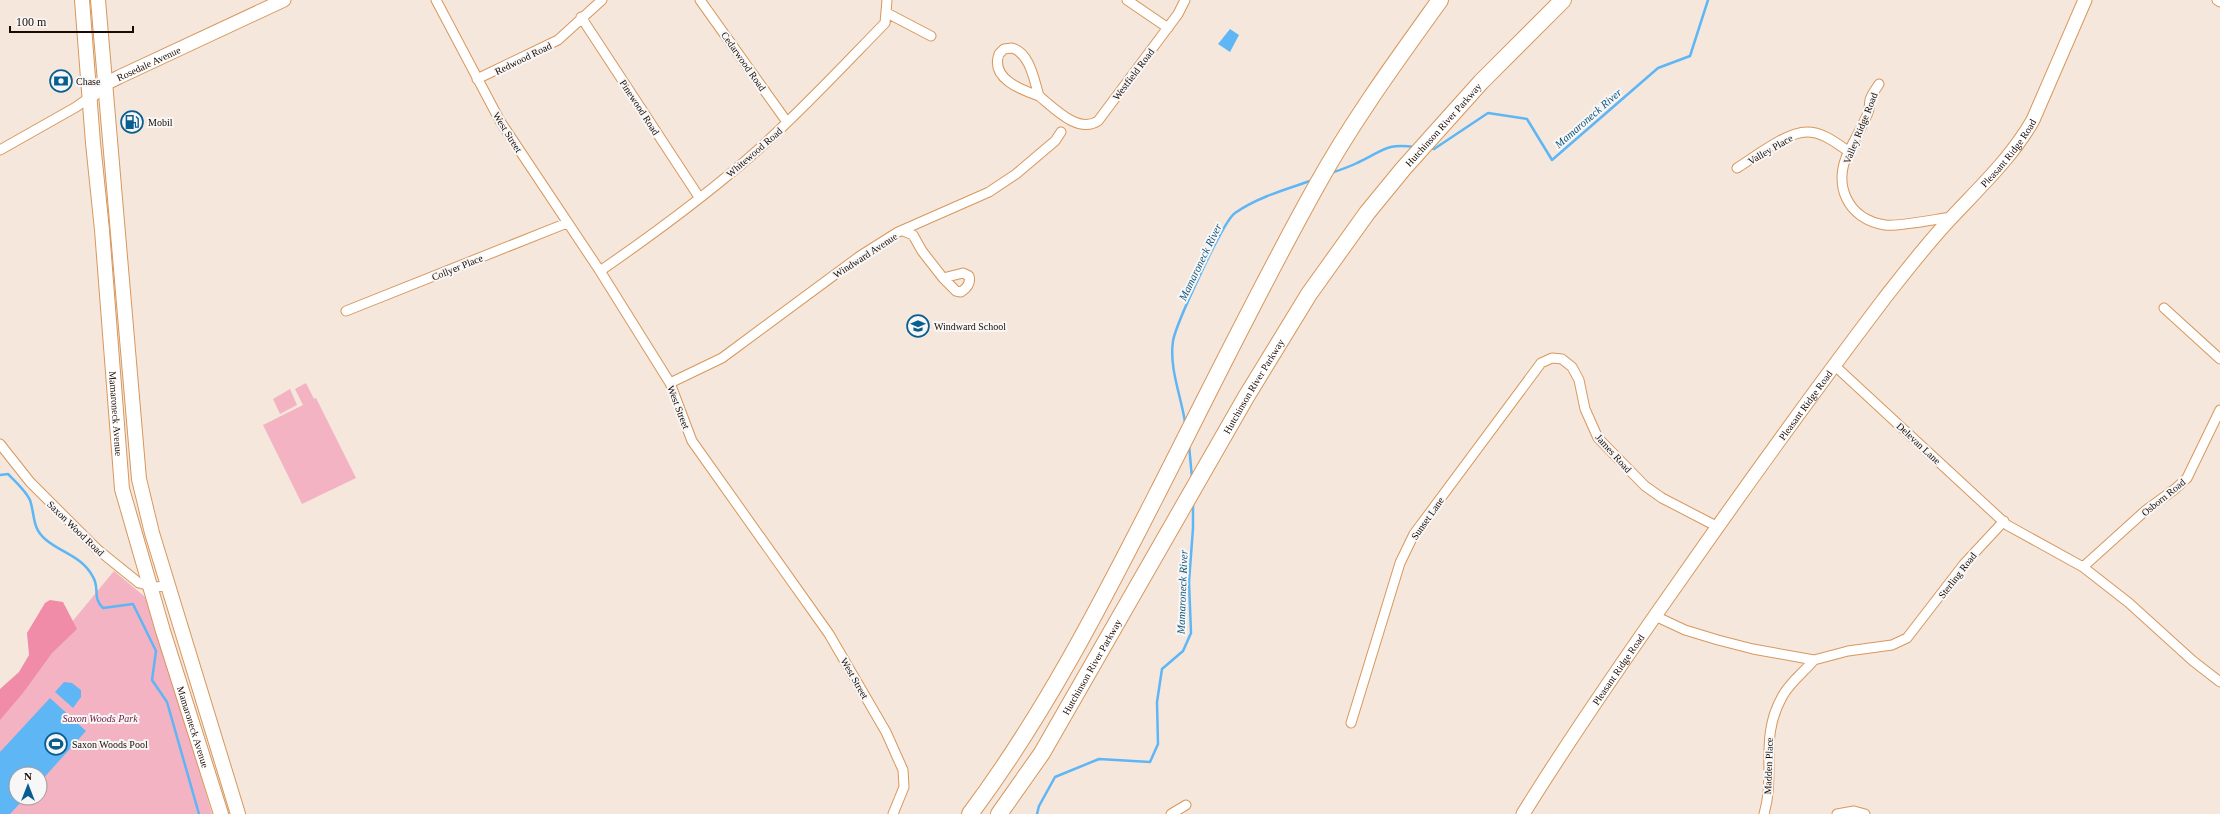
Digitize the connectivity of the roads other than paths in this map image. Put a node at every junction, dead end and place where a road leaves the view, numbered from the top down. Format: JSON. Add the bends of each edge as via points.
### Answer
{"nodes":[{"id":1,"x":82,"y":0,"type":"edge"},
{"id":2,"x":98,"y":0,"type":"edge"},
{"id":3,"x":436,"y":0,"type":"edge"},
{"id":4,"x":602,"y":0,"type":"edge"},
{"id":5,"x":700,"y":0,"type":"edge"},
{"id":6,"x":887,"y":0,"type":"edge"},
{"id":7,"x":1128,"y":0,"type":"edge"},
{"id":8,"x":1185,"y":0,"type":"edge"},
{"id":9,"x":1440,"y":0,"type":"edge"},
{"id":10,"x":1564,"y":0,"type":"edge"},
{"id":11,"x":2084,"y":0,"type":"edge"},
{"id":12,"x":2217,"y":0,"type":"edge"},
{"id":13,"x":279,"y":1,"type":"edge"},
{"id":14,"x":2220,"y":2,"type":"edge"},
{"id":15,"x":887,"y":13,"type":"junction"},
{"id":16,"x":581,"y":17,"type":"junction"},
{"id":17,"x":1168,"y":28,"type":"junction"},
{"id":18,"x":931,"y":36,"type":"dead end"},
{"id":19,"x":477,"y":79,"type":"junction"},
{"id":20,"x":104,"y":84,"type":"junction"},
{"id":21,"x":1879,"y":84,"type":"dead end"},
{"id":22,"x":1039,"y":96,"type":"junction"},
{"id":23,"x":90,"y":97,"type":"junction"},
{"id":24,"x":787,"y":122,"type":"junction"},
{"id":25,"x":1061,"y":132,"type":"dead end"},
{"id":26,"x":0,"y":150,"type":"edge"},
{"id":27,"x":1848,"y":151,"type":"junction"},
{"id":28,"x":1737,"y":168,"type":"dead end"},
{"id":29,"x":700,"y":197,"type":"junction"},
{"id":30,"x":100,"y":214,"type":"junction"},
{"id":31,"x":116,"y":215,"type":"junction"},
{"id":32,"x":1952,"y":217,"type":"junction"},
{"id":33,"x":567,"y":223,"type":"junction"},
{"id":34,"x":903,"y":231,"type":"junction"},
{"id":35,"x":600,"y":271,"type":"junction"},
{"id":36,"x":943,"y":278,"type":"dead end"},
{"id":37,"x":2164,"y":308,"type":"dead end"},
{"id":38,"x":346,"y":311,"type":"dead end"},
{"id":39,"x":2220,"y":359,"type":"edge"},
{"id":40,"x":1834,"y":365,"type":"junction"},
{"id":41,"x":1529,"y":379,"type":"joint"},
{"id":42,"x":670,"y":383,"type":"junction"},
{"id":43,"x":2220,"y":410,"type":"edge"},
{"id":44,"x":0,"y":444,"type":"edge"},
{"id":45,"x":2004,"y":522,"type":"junction"},
{"id":46,"x":1718,"y":527,"type":"junction"},
{"id":47,"x":2083,"y":567,"type":"junction"},
{"id":48,"x":168,"y":586,"type":"junction"},
{"id":49,"x":150,"y":587,"type":"junction"},
{"id":50,"x":1655,"y":616,"type":"junction"},
{"id":51,"x":1814,"y":660,"type":"junction"},
{"id":52,"x":2220,"y":682,"type":"edge"},
{"id":53,"x":1351,"y":723,"type":"dead end"},
{"id":54,"x":1186,"y":805,"type":"dead end"},
{"id":55,"x":221,"y":814,"type":"edge"},
{"id":56,"x":238,"y":814,"type":"edge"},
{"id":57,"x":892,"y":814,"type":"edge"},
{"id":58,"x":970,"y":814,"type":"edge"},
{"id":59,"x":999,"y":814,"type":"edge"},
{"id":60,"x":1171,"y":814,"type":"edge"},
{"id":61,"x":1523,"y":814,"type":"edge"},
{"id":62,"x":1764,"y":814,"type":"edge"},
{"id":63,"x":1837,"y":814,"type":"edge"},
{"id":64,"x":1865,"y":814,"type":"edge"}],
"edges":[{"from":1,"to":23,"type":"main road","name":"Mamaroneck Avenue"},
{"from":2,"to":20,"type":"main road","name":"Mamaroneck Avenue"},
{"from":3,"to":19,"type":"street","name":"West Street"},
{"from":4,"to":16,"type":"street","name":"Redwood Road"},
{"from":5,"to":24,"type":"street","name":"Cedarwood Road"},
{"from":6,"to":15,"type":"street"},
{"from":7,"to":17,"type":"street"},
{"from":8,"to":17,"type":"street","name":"Westfield Road"},
{"from":9,"to":58,"type":"highway","via":[[1336,151],[1074,653],[1026,734]]},
{"from":10,"to":59,"type":"highway","name":"Hutchinson River Parkway","via":[[1445,120],[1367,213],[1309,294],[1042,753]]},
{"from":11,"to":32,"type":"street","name":"Pleasant Ridge Road","via":[[2023,138],[1998,169]]},
{"from":12,"to":14,"type":"street"},
{"from":13,"to":20,"type":"street","name":"Rosedale Avenue"},
{"from":15,"to":18,"type":"street"},
{"from":15,"to":24,"type":"street","name":"Whitewood Road","via":[[885,23]]},
{"from":16,"to":19,"type":"street","name":"Redwood Road","via":[[558,40]]},
{"from":16,"to":29,"type":"street","name":"Pinewood Road"},
{"from":17,"to":22,"type":"street","name":"Westfield Road","via":[[1098,121],[1093,124],[1083,125],[1069,119]]},
{"from":19,"to":33,"type":"street","name":"West Street","via":[[500,121]]},
{"from":20,"to":23,"type":"street","name":"Rosedale Avenue"},
{"from":20,"to":31,"type":"main road","name":"Mamaroneck Avenue"},
{"from":21,"to":27,"type":"street","name":"Valley Ridge Road","via":[[1870,98],[1869,112]]},
{"from":22,"to":22,"type":"street","via":[[1013,86],[1006,80],[999,68],[998,57],[1004,49],[1018,49],[1024,56]]},
{"from":23,"to":26,"type":"street","name":"Rosedale Avenue"},
{"from":23,"to":30,"type":"main road","name":"Mamaroneck Avenue"},
{"from":24,"to":29,"type":"street","name":"Whitewood Road","via":[[760,148]]},
{"from":25,"to":34,"type":"street","name":"Windward Avenue","via":[[1055,141],[1016,174],[996,187]]},
{"from":27,"to":28,"type":"street","name":"Valley Place","via":[[1822,135],[1808,132],[1788,138]]},
{"from":27,"to":32,"type":"street","name":"Valley Ridge Road","via":[[1843,177],[1844,192],[1858,215],[1887,225]]},
{"from":29,"to":35,"type":"street","name":"Whitewood Road"},
{"from":30,"to":31,"type":"street"},
{"from":30,"to":49,"type":"main road","name":"Mamaroneck Avenue","via":[[122,489]]},
{"from":31,"to":48,"type":"main road","name":"Mamaroneck Avenue","via":[[139,479]]},
{"from":32,"to":40,"type":"street","name":"Pleasant Ridge Road","via":[[1900,279]]},
{"from":33,"to":35,"type":"street","name":"West Street"},
{"from":33,"to":38,"type":"street","name":"Collyer Place"},
{"from":34,"to":36,"type":"street","via":[[913,235],[922,252]]},
{"from":34,"to":42,"type":"street","name":"Windward Avenue","via":[[860,256],[722,358]]},
{"from":35,"to":42,"type":"street","name":"West Street"},
{"from":37,"to":39,"type":"street"},
{"from":40,"to":45,"type":"street","name":"Delevan Lane"},
{"from":40,"to":46,"type":"street","name":"Pleasant Ridge Road"},
{"from":41,"to":46,"type":"street","name":"James Road","via":[[1541,363],[1552,358],[1562,359],[1572,367],[1579,380],[1591,426],[1613,455],[1645,486],[1662,498]]},
{"from":41,"to":53,"type":"street","name":"Sunset Lane","via":[[1414,534],[1400,563]]},
{"from":42,"to":57,"type":"street","name":"West Street","via":[[692,441],[829,634],[889,738],[903,770],[904,787]]},
{"from":43,"to":47,"type":"street","name":"Osborn Road","via":[[2187,478],[2145,511]]},
{"from":44,"to":49,"type":"street","name":"Saxon Wood Road","via":[[30,482],[97,549],[139,583]]},
{"from":45,"to":47,"type":"street"},
{"from":45,"to":51,"type":"street","name":"Sterling Road","via":[[1964,564],[1907,638],[1892,645],[1848,651]]},
{"from":46,"to":50,"type":"street","name":"Pleasant Ridge Road"},
{"from":47,"to":52,"type":"street","via":[[2129,603]]},
{"from":48,"to":49,"type":"street"},
{"from":48,"to":56,"type":"main road","name":"Mamaroneck Avenue"},
{"from":49,"to":55,"type":"main road","name":"Mamaroneck Avenue"},
{"from":50,"to":51,"type":"street","name":"Sterling Road","via":[[1685,630],[1718,640]]},
{"from":50,"to":61,"type":"street","name":"Pleasant Ridge Road"},
{"from":51,"to":62,"type":"street","name":"Madden Place","via":[[1788,687],[1775,711],[1768,735],[1769,791]]},
{"from":54,"to":60,"type":"street"},
{"from":63,"to":64,"type":"street","via":[[1854,811]]}]}
